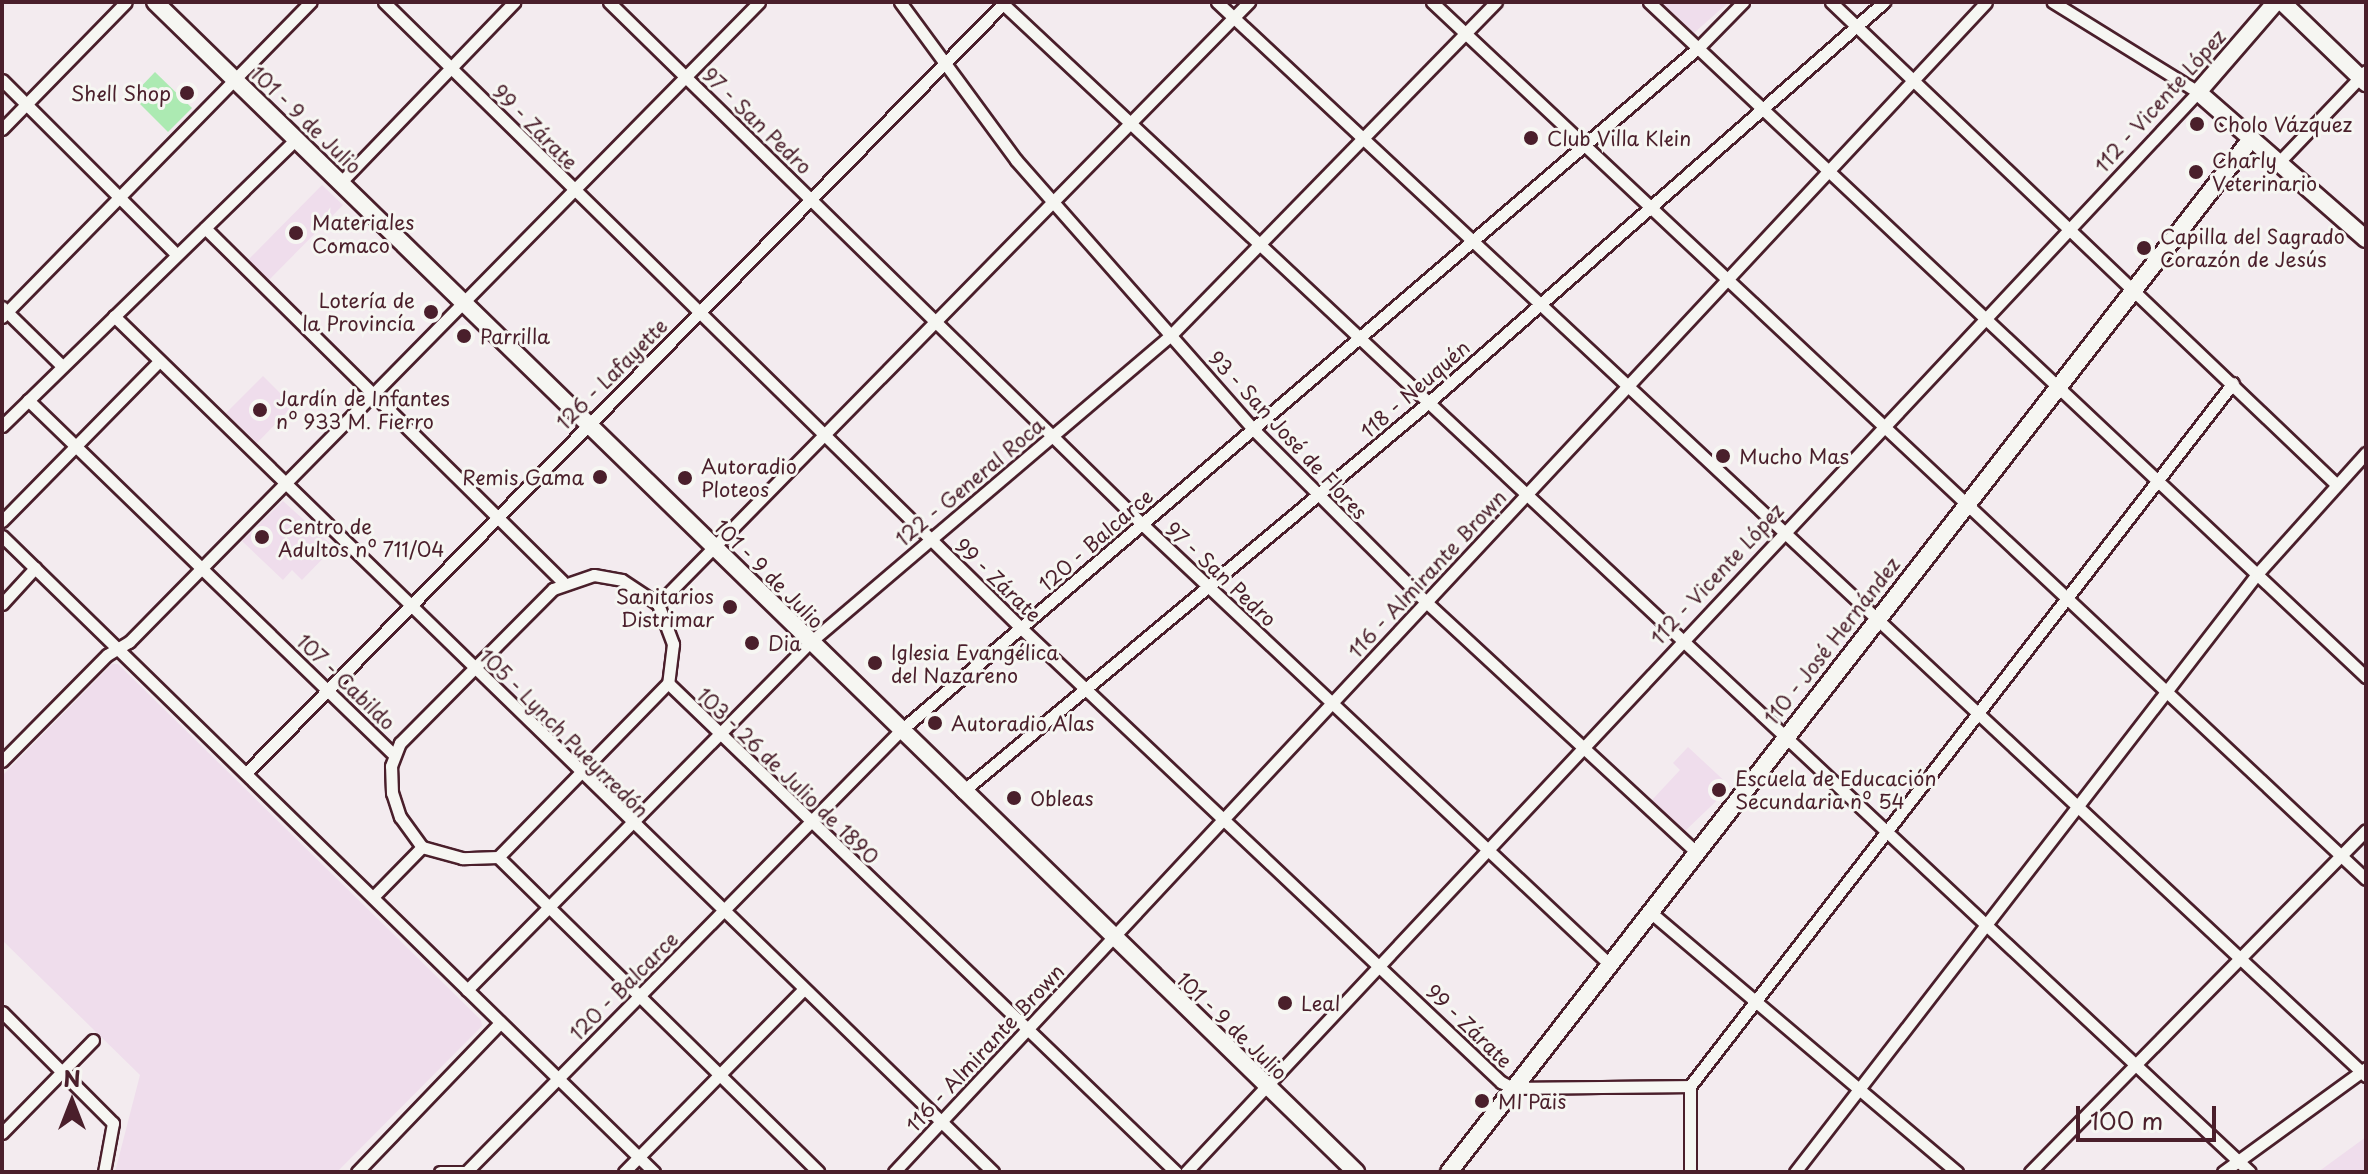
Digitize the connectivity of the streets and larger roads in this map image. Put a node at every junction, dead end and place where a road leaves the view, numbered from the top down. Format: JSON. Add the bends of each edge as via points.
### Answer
{"nodes":[{"id":1,"x":126,"y":2,"type":"edge"},
{"id":2,"x":155,"y":2,"type":"edge"},
{"id":3,"x":310,"y":2,"type":"edge"},
{"id":4,"x":384,"y":2,"type":"edge"},
{"id":5,"x":514,"y":2,"type":"edge"},
{"id":6,"x":609,"y":2,"type":"edge"},
{"id":7,"x":759,"y":2,"type":"edge"},
{"id":8,"x":900,"y":2,"type":"edge"},
{"id":9,"x":1217,"y":2,"type":"edge"},
{"id":10,"x":1249,"y":2,"type":"edge"},
{"id":11,"x":1432,"y":2,"type":"edge"},
{"id":12,"x":1496,"y":2,"type":"edge"},
{"id":13,"x":1649,"y":2,"type":"edge"},
{"id":14,"x":1743,"y":2,"type":"edge"},
{"id":15,"x":1831,"y":2,"type":"edge"},
{"id":16,"x":1884,"y":2,"type":"edge"},
{"id":17,"x":1986,"y":2,"type":"edge"},
{"id":18,"x":2053,"y":2,"type":"edge"},
{"id":19,"x":2279,"y":2,"type":"edge"},
{"id":20,"x":1003,"y":3,"type":"edge"},
{"id":21,"x":1234,"y":17,"type":"junction"},
{"id":22,"x":1856,"y":27,"type":"junction"},
{"id":23,"x":1465,"y":33,"type":"junction"},
{"id":24,"x":1699,"y":47,"type":"junction"},
{"id":25,"x":945,"y":64,"type":"junction"},
{"id":26,"x":450,"y":67,"type":"junction"},
{"id":27,"x":686,"y":77,"type":"junction"},
{"id":28,"x":2364,"y":77,"type":"edge"},
{"id":29,"x":234,"y":78,"type":"junction"},
{"id":30,"x":2,"y":80,"type":"edge"},
{"id":31,"x":1913,"y":80,"type":"junction"},
{"id":32,"x":2198,"y":92,"type":"junction"},
{"id":33,"x":26,"y":104,"type":"junction"},
{"id":34,"x":1762,"y":109,"type":"junction"},
{"id":35,"x":1132,"y":123,"type":"junction"},
{"id":36,"x":2,"y":129,"type":"edge"},
{"id":37,"x":297,"y":138,"type":"junction"},
{"id":38,"x":2252,"y":138,"type":"junction"},
{"id":39,"x":1364,"y":139,"type":"junction"},
{"id":40,"x":1585,"y":145,"type":"junction"},
{"id":41,"x":2279,"y":162,"type":"junction"},
{"id":42,"x":1828,"y":171,"type":"junction"},
{"id":43,"x":341,"y":182,"type":"junction"},
{"id":44,"x":574,"y":192,"type":"junction"},
{"id":45,"x":119,"y":197,"type":"junction"},
{"id":46,"x":811,"y":199,"type":"junction"},
{"id":47,"x":1054,"y":202,"type":"junction"},
{"id":48,"x":1652,"y":206,"type":"junction"},
{"id":49,"x":2072,"y":227,"type":"junction"},
{"id":50,"x":205,"y":228,"type":"junction"},
{"id":51,"x":2366,"y":239,"type":"edge"},
{"id":52,"x":1473,"y":242,"type":"junction"},
{"id":53,"x":1260,"y":245,"type":"junction"},
{"id":54,"x":177,"y":255,"type":"junction"},
{"id":55,"x":1727,"y":278,"type":"junction"},
{"id":56,"x":2134,"y":286,"type":"junction"},
{"id":57,"x":464,"y":304,"type":"junction"},
{"id":58,"x":1540,"y":305,"type":"junction"},
{"id":59,"x":4,"y":311,"type":"edge"},
{"id":60,"x":700,"y":311,"type":"junction"},
{"id":61,"x":114,"y":316,"type":"junction"},
{"id":62,"x":1984,"y":318,"type":"junction"},
{"id":63,"x":937,"y":321,"type":"junction"},
{"id":64,"x":1171,"y":335,"type":"junction"},
{"id":65,"x":1359,"y":338,"type":"junction"},
{"id":66,"x":159,"y":361,"type":"junction"},
{"id":67,"x":62,"y":366,"type":"junction"},
{"id":68,"x":2233,"y":383,"type":"junction"},
{"id":69,"x":2056,"y":385,"type":"junction"},
{"id":70,"x":1627,"y":386,"type":"junction"},
{"id":71,"x":375,"y":394,"type":"junction"},
{"id":72,"x":28,"y":400,"type":"junction"},
{"id":73,"x":1429,"y":402,"type":"junction"},
{"id":74,"x":1886,"y":424,"type":"junction"},
{"id":75,"x":2,"y":426,"type":"edge"},
{"id":76,"x":587,"y":426,"type":"junction"},
{"id":77,"x":1253,"y":429,"type":"junction"},
{"id":78,"x":825,"y":435,"type":"junction"},
{"id":79,"x":1052,"y":436,"type":"junction"},
{"id":80,"x":76,"y":445,"type":"junction"},
{"id":81,"x":2366,"y":453,"type":"edge"},
{"id":82,"x":2157,"y":480,"type":"junction"},
{"id":83,"x":287,"y":484,"type":"junction"},
{"id":84,"x":2336,"y":484,"type":"junction"},
{"id":85,"x":1527,"y":495,"type":"junction"},
{"id":86,"x":1316,"y":496,"type":"junction"},
{"id":87,"x":1966,"y":501,"type":"junction"},
{"id":88,"x":498,"y":515,"type":"junction"},
{"id":89,"x":2,"y":521,"type":"edge"},
{"id":90,"x":1142,"y":524,"type":"junction"},
{"id":91,"x":1782,"y":534,"type":"junction"},
{"id":92,"x":2,"y":536,"type":"edge"},
{"id":93,"x":931,"y":539,"type":"junction"},
{"id":94,"x":713,"y":547,"type":"junction"},
{"id":95,"x":203,"y":567,"type":"junction"},
{"id":96,"x":35,"y":568,"type":"junction"},
{"id":97,"x":2257,"y":574,"type":"junction"},
{"id":98,"x":562,"y":581,"type":"junction"},
{"id":99,"x":1208,"y":587,"type":"junction"},
{"id":100,"x":2066,"y":597,"type":"junction"},
{"id":101,"x":1425,"y":601,"type":"junction"},
{"id":102,"x":2,"y":604,"type":"edge"},
{"id":103,"x":658,"y":604,"type":"junction"},
{"id":104,"x":411,"y":608,"type":"junction"},
{"id":105,"x":1876,"y":617,"type":"junction"},
{"id":106,"x":1021,"y":628,"type":"junction"},
{"id":107,"x":1684,"y":639,"type":"junction"},
{"id":108,"x":809,"y":643,"type":"junction"},
{"id":109,"x":119,"y":648,"type":"junction"},
{"id":110,"x":472,"y":668,"type":"junction"},
{"id":111,"x":2366,"y":677,"type":"edge"},
{"id":112,"x":668,"y":683,"type":"junction"},
{"id":113,"x":1084,"y":687,"type":"junction"},
{"id":114,"x":328,"y":690,"type":"junction"},
{"id":115,"x":2168,"y":693,"type":"junction"},
{"id":116,"x":1331,"y":703,"type":"junction"},
{"id":117,"x":1977,"y":711,"type":"junction"},
{"id":118,"x":900,"y":731,"type":"junction"},
{"id":119,"x":720,"y":734,"type":"junction"},
{"id":120,"x":1784,"y":735,"type":"junction"},
{"id":121,"x":1582,"y":747,"type":"junction"},
{"id":122,"x":393,"y":754,"type":"junction"},
{"id":123,"x":2,"y":761,"type":"edge"},
{"id":124,"x":246,"y":773,"type":"junction"},
{"id":125,"x":579,"y":774,"type":"junction"},
{"id":126,"x":962,"y":792,"type":"junction"},
{"id":127,"x":2079,"y":808,"type":"junction"},
{"id":128,"x":1223,"y":817,"type":"junction"},
{"id":129,"x":631,"y":824,"type":"junction"},
{"id":130,"x":810,"y":825,"type":"junction"},
{"id":131,"x":1885,"y":827,"type":"junction"},
{"id":132,"x":2366,"y":830,"type":"edge"},
{"id":133,"x":422,"y":847,"type":"junction"},
{"id":134,"x":1489,"y":849,"type":"junction"},
{"id":135,"x":1695,"y":851,"type":"junction"},
{"id":136,"x":2341,"y":854,"type":"junction"},
{"id":137,"x":498,"y":857,"type":"junction"},
{"id":138,"x":2366,"y":879,"type":"edge"},
{"id":139,"x":373,"y":897,"type":"junction"},
{"id":140,"x":548,"y":909,"type":"junction"},
{"id":141,"x":1649,"y":911,"type":"junction"},
{"id":142,"x":722,"y":912,"type":"junction"},
{"id":143,"x":1988,"y":927,"type":"junction"},
{"id":144,"x":1112,"y":938,"type":"junction"},
{"id":145,"x":2238,"y":960,"type":"junction"},
{"id":146,"x":1608,"y":963,"type":"junction"},
{"id":147,"x":1380,"y":965,"type":"junction"},
{"id":148,"x":467,"y":990,"type":"junction"},
{"id":149,"x":802,"y":991,"type":"junction"},
{"id":150,"x":639,"y":997,"type":"junction"},
{"id":151,"x":1755,"y":998,"type":"junction"},
{"id":152,"x":2,"y":1012,"type":"edge"},
{"id":153,"x":500,"y":1023,"type":"junction"},
{"id":154,"x":1027,"y":1029,"type":"junction"},
{"id":155,"x":93,"y":1040,"type":"dead end"},
{"id":156,"x":2135,"y":1063,"type":"junction"},
{"id":157,"x":62,"y":1072,"type":"junction"},
{"id":158,"x":2364,"y":1072,"type":"edge"},
{"id":159,"x":719,"y":1077,"type":"junction"},
{"id":160,"x":558,"y":1078,"type":"junction"},
{"id":161,"x":1266,"y":1086,"type":"junction"},
{"id":162,"x":1690,"y":1086,"type":"junction"},
{"id":163,"x":1860,"y":1087,"type":"junction"},
{"id":164,"x":1513,"y":1088,"type":"junction"},
{"id":165,"x":941,"y":1122,"type":"junction"},
{"id":166,"x":2,"y":1133,"type":"edge"},
{"id":167,"x":639,"y":1157,"type":"junction"},
{"id":168,"x":2238,"y":1161,"type":"junction"},
{"id":169,"x":469,"y":1171,"type":"edge"},
{"id":170,"x":104,"y":1172,"type":"edge"},
{"id":171,"x":357,"y":1172,"type":"edge"},
{"id":172,"x":440,"y":1172,"type":"edge"},
{"id":173,"x":624,"y":1172,"type":"edge"},
{"id":174,"x":654,"y":1172,"type":"edge"},
{"id":175,"x":818,"y":1172,"type":"edge"},
{"id":176,"x":894,"y":1172,"type":"edge"},
{"id":177,"x":993,"y":1172,"type":"edge"},
{"id":178,"x":1176,"y":1172,"type":"edge"},
{"id":179,"x":1186,"y":1172,"type":"edge"},
{"id":180,"x":1356,"y":1172,"type":"edge"},
{"id":181,"x":1449,"y":1172,"type":"edge"},
{"id":182,"x":1690,"y":1172,"type":"edge"},
{"id":183,"x":1795,"y":1172,"type":"edge"},
{"id":184,"x":1957,"y":1172,"type":"edge"},
{"id":185,"x":2030,"y":1172,"type":"edge"},
{"id":186,"x":2223,"y":1172,"type":"edge"},
{"id":187,"x":2250,"y":1172,"type":"edge"}],
"edges":[{"from":1,"to":33,"type":"street"},
{"from":2,"to":29,"type":"street","name":"101 - 9 de Julio"},
{"from":3,"to":29,"type":"street"},
{"from":4,"to":26,"type":"street","name":"99 - Zárate"},
{"from":5,"to":26,"type":"street"},
{"from":6,"to":27,"type":"street","name":"97 - San Pedro"},
{"from":7,"to":27,"type":"street"},
{"from":8,"to":25,"type":"street","name":"93 - San José de Flores"},
{"from":9,"to":21,"type":"street"},
{"from":10,"to":21,"type":"street"},
{"from":11,"to":23,"type":"street"},
{"from":12,"to":23,"type":"street","name":"122 - General Roca"},
{"from":13,"to":24,"type":"street"},
{"from":14,"to":24,"type":"street","name":"120 - Balcarce"},
{"from":15,"to":22,"type":"street"},
{"from":16,"to":22,"type":"street","name":"118 - Neuquén"},
{"from":17,"to":31,"type":"street","name":"116 - Almirante Brown"},
{"from":18,"to":32,"type":"street"},
{"from":19,"to":28,"type":"street"},
{"from":19,"to":32,"type":"street","name":"112 - Vicente López"},
{"from":20,"to":25,"type":"street","name":"126 - Lafayette"},
{"from":20,"to":35,"type":"street"},
{"from":21,"to":35,"type":"street"},
{"from":21,"to":39,"type":"street"},
{"from":22,"to":31,"type":"street"},
{"from":22,"to":34,"type":"street","name":"118 - Neuquén"},
{"from":23,"to":39,"type":"street","name":"122 - General Roca"},
{"from":23,"to":40,"type":"street"},
{"from":24,"to":34,"type":"street"},
{"from":24,"to":40,"type":"street","name":"120 - Balcarce"},
{"from":25,"to":46,"type":"street","name":"126 - Lafayette"},
{"from":25,"to":47,"type":"street","name":"93 - San José de Flores","via":[[1005,147]]},
{"from":26,"to":43,"type":"street"},
{"from":26,"to":44,"type":"street","name":"99 - Zárate"},
{"from":27,"to":44,"type":"street"},
{"from":27,"to":46,"type":"street","name":"97 - San Pedro"},
{"from":28,"to":41,"type":"street"},
{"from":29,"to":37,"type":"street","name":"101 - 9 de Julio"},
{"from":29,"to":45,"type":"street"},
{"from":30,"to":33,"type":"street"},
{"from":31,"to":42,"type":"street","name":"116 - Almirante Brown"},
{"from":31,"to":49,"type":"street"},
{"from":32,"to":38,"type":"street"},
{"from":32,"to":49,"type":"street","name":"112 - Vicente López"},
{"from":33,"to":36,"type":"street"},
{"from":33,"to":45,"type":"street"},
{"from":34,"to":42,"type":"street"},
{"from":34,"to":48,"type":"street","name":"118 - Neuquén"},
{"from":35,"to":47,"type":"street"},
{"from":35,"to":53,"type":"street"},
{"from":37,"to":43,"type":"street","name":"101 - 9 de Julio"},
{"from":37,"to":50,"type":"street"},
{"from":38,"to":41,"type":"street"},
{"from":38,"to":56,"type":"street","name":"110 - José Hernández"},
{"from":39,"to":52,"type":"street"},
{"from":39,"to":53,"type":"street","name":"122 - General Roca"},
{"from":40,"to":48,"type":"street"},
{"from":40,"to":52,"type":"street","name":"120 - Balcarce"},
{"from":41,"to":51,"type":"street"},
{"from":42,"to":55,"type":"street","name":"116 - Almirante Brown"},
{"from":42,"to":62,"type":"street"},
{"from":43,"to":57,"type":"street","name":"101 - 9 de Julio"},
{"from":44,"to":57,"type":"street"},
{"from":44,"to":60,"type":"street","name":"99 - Zárate"},
{"from":45,"to":54,"type":"street"},
{"from":45,"to":59,"type":"street"},
{"from":46,"to":60,"type":"street","name":"126 - Lafayette"},
{"from":46,"to":63,"type":"street","name":"97 - San Pedro"},
{"from":47,"to":63,"type":"street"},
{"from":47,"to":64,"type":"street","name":"93 - San José de Flores"},
{"from":48,"to":55,"type":"street"},
{"from":48,"to":58,"type":"street","name":"118 - Neuquén"},
{"from":49,"to":56,"type":"street"},
{"from":49,"to":62,"type":"street","name":"112 - Vicente López"},
{"from":50,"to":54,"type":"street"},
{"from":50,"to":71,"type":"street"},
{"from":52,"to":58,"type":"street"},
{"from":52,"to":65,"type":"street","name":"120 - Balcarce"},
{"from":53,"to":64,"type":"street","name":"122 - General Roca"},
{"from":53,"to":65,"type":"street"},
{"from":54,"to":61,"type":"street"},
{"from":55,"to":70,"type":"street","name":"116 - Almirante Brown"},
{"from":55,"to":74,"type":"street"},
{"from":56,"to":68,"type":"street"},
{"from":56,"to":69,"type":"street","name":"110 - José Hernández"},
{"from":57,"to":71,"type":"street"},
{"from":57,"to":76,"type":"street","name":"101 - 9 de Julio"},
{"from":58,"to":70,"type":"street"},
{"from":58,"to":73,"type":"street","name":"118 - Neuquén"},
{"from":59,"to":67,"type":"street"},
{"from":60,"to":76,"type":"street","name":"126 - Lafayette"},
{"from":60,"to":78,"type":"street","name":"99 - Zárate"},
{"from":61,"to":66,"type":"street","name":"105 - Lynch Pueyrredón"},
{"from":61,"to":67,"type":"street"},
{"from":62,"to":69,"type":"street"},
{"from":62,"to":74,"type":"street","name":"112 - Vicente López"},
{"from":63,"to":78,"type":"street"},
{"from":63,"to":79,"type":"street","name":"97 - San Pedro"},
{"from":64,"to":77,"type":"street","name":"93 - San José de Flores"},
{"from":64,"to":79,"type":"street","name":"122 - General Roca"},
{"from":65,"to":73,"type":"street"},
{"from":65,"to":77,"type":"street","name":"120 - Balcarce"},
{"from":66,"to":80,"type":"street"},
{"from":66,"to":83,"type":"street","name":"105 - Lynch Pueyrredón"},
{"from":67,"to":72,"type":"street"},
{"from":68,"to":82,"type":"street"},
{"from":68,"to":84,"type":"street"},
{"from":69,"to":82,"type":"street"},
{"from":69,"to":87,"type":"street","name":"110 - José Hernández"},
{"from":70,"to":85,"type":"street","name":"116 - Almirante Brown"},
{"from":70,"to":91,"type":"street"},
{"from":71,"to":83,"type":"street"},
{"from":71,"to":88,"type":"street"},
{"from":72,"to":75,"type":"street"},
{"from":72,"to":80,"type":"street","name":"107 - Cabildo"},
{"from":73,"to":85,"type":"street"},
{"from":73,"to":86,"type":"street","name":"118 - Neuquén"},
{"from":74,"to":87,"type":"street"},
{"from":74,"to":91,"type":"street","name":"112 - Vicente López"},
{"from":76,"to":88,"type":"street","name":"126 - Lafayette"},
{"from":76,"to":94,"type":"street","name":"101 - 9 de Julio"},
{"from":77,"to":86,"type":"street","name":"93 - San José de Flores"},
{"from":77,"to":90,"type":"street","name":"120 - Balcarce"},
{"from":78,"to":93,"type":"street","name":"99 - Zárate"},
{"from":78,"to":94,"type":"street"},
{"from":79,"to":90,"type":"street","name":"97 - San Pedro"},
{"from":79,"to":93,"type":"street","name":"122 - General Roca"},
{"from":80,"to":89,"type":"street"},
{"from":80,"to":95,"type":"street","name":"107 - Cabildo"},
{"from":81,"to":84,"type":"street"},
{"from":82,"to":97,"type":"street"},
{"from":82,"to":100,"type":"street"},
{"from":83,"to":95,"type":"street"},
{"from":83,"to":104,"type":"street","name":"105 - Lynch Pueyrredón"},
{"from":84,"to":97,"type":"street"},
{"from":85,"to":101,"type":"street","name":"116 - Almirante Brown"},
{"from":85,"to":107,"type":"street"},
{"from":86,"to":99,"type":"street","name":"118 - Neuquén"},
{"from":86,"to":101,"type":"street","name":"93 - San José de Flores"},
{"from":87,"to":100,"type":"street"},
{"from":87,"to":105,"type":"street","name":"110 - José Hernández"},
{"from":88,"to":98,"type":"street"},
{"from":88,"to":104,"type":"street","name":"126 - Lafayette"},
{"from":90,"to":99,"type":"street","name":"97 - San Pedro"},
{"from":90,"to":106,"type":"street","name":"120 - Balcarce"},
{"from":91,"to":105,"type":"street"},
{"from":91,"to":107,"type":"street","name":"112 - Vicente López"},
{"from":92,"to":96,"type":"street"},
{"from":93,"to":106,"type":"street","name":"99 - Zárate"},
{"from":93,"to":108,"type":"street","name":"122 - General Roca"},
{"from":94,"to":103,"type":"street"},
{"from":94,"to":108,"type":"street","name":"101 - 9 de Julio"},
{"from":95,"to":109,"type":"street"},
{"from":95,"to":114,"type":"street","name":"107 - Cabildo"},
{"from":96,"to":102,"type":"street"},
{"from":96,"to":109,"type":"street"},
{"from":97,"to":111,"type":"street"},
{"from":97,"to":115,"type":"street"},
{"from":98,"to":103,"type":"street","via":[[610,576]]},
{"from":98,"to":110,"type":"street"},
{"from":99,"to":113,"type":"street","name":"118 - Neuquén"},
{"from":99,"to":116,"type":"street","name":"97 - San Pedro"},
{"from":100,"to":115,"type":"street"},
{"from":100,"to":117,"type":"street"},
{"from":101,"to":116,"type":"street","name":"116 - Almirante Brown"},
{"from":101,"to":121,"type":"street","name":"93 - San José de Flores"},
{"from":103,"to":112,"type":"street","name":"103 - 26 de Julio de 1890","via":[[673,644]]},
{"from":104,"to":110,"type":"street","name":"105 - Lynch Pueyrredón"},
{"from":104,"to":114,"type":"street","name":"126 - Lafayette"},
{"from":105,"to":117,"type":"street"},
{"from":105,"to":120,"type":"street","name":"110 - José Hernández"},
{"from":106,"to":113,"type":"street","name":"99 - Zárate"},
{"from":106,"to":118,"type":"street","name":"120 - Balcarce"},
{"from":107,"to":120,"type":"street"},
{"from":107,"to":121,"type":"street","name":"112 - Vicente López"},
{"from":108,"to":118,"type":"street","name":"101 - 9 de Julio"},
{"from":108,"to":119,"type":"street","name":"122 - General Roca"},
{"from":109,"to":123,"type":"street"},
{"from":109,"to":124,"type":"street"},
{"from":110,"to":122,"type":"street"},
{"from":110,"to":125,"type":"street","name":"105 - Lynch Pueyrredón"},
{"from":112,"to":119,"type":"street","name":"103 - 26 de Julio de 1890"},
{"from":112,"to":125,"type":"street"},
{"from":113,"to":126,"type":"street","name":"118 - Neuquén"},
{"from":113,"to":128,"type":"street","name":"99 - Zárate"},
{"from":114,"to":122,"type":"street","name":"107 - Cabildo"},
{"from":114,"to":124,"type":"street","name":"126 - Lafayette"},
{"from":115,"to":127,"type":"street"},
{"from":115,"to":136,"type":"street"},
{"from":116,"to":128,"type":"street","name":"116 - Almirante Brown"},
{"from":116,"to":134,"type":"street","name":"97 - San Pedro"},
{"from":117,"to":127,"type":"street"},
{"from":117,"to":131,"type":"street"},
{"from":118,"to":126,"type":"street","name":"101 - 9 de Julio"},
{"from":118,"to":130,"type":"street","name":"120 - Balcarce"},
{"from":119,"to":129,"type":"street","name":"122 - General Roca"},
{"from":119,"to":130,"type":"street","name":"103 - 26 de Julio de 1890"},
{"from":120,"to":131,"type":"street"},
{"from":120,"to":135,"type":"street","name":"110 - José Hernández"},
{"from":121,"to":134,"type":"street","name":"112 - Vicente López"},
{"from":121,"to":135,"type":"street","name":"93 - San José de Flores"},
{"from":122,"to":133,"type":"street","name":"107 - Cabildo","via":[[395,805]]},
{"from":124,"to":139,"type":"street"},
{"from":125,"to":129,"type":"street","name":"105 - Lynch Pueyrredón"},
{"from":125,"to":137,"type":"street"},
{"from":126,"to":144,"type":"street","name":"101 - 9 de Julio"},
{"from":127,"to":143,"type":"street"},
{"from":127,"to":145,"type":"street"},
{"from":128,"to":144,"type":"street","name":"116 - Almirante Brown"},
{"from":128,"to":147,"type":"street","name":"99 - Zárate"},
{"from":129,"to":140,"type":"street","name":"122 - General Roca"},
{"from":129,"to":142,"type":"street","name":"105 - Lynch Pueyrredón"},
{"from":130,"to":142,"type":"street","name":"120 - Balcarce"},
{"from":130,"to":154,"type":"street","name":"103 - 26 de Julio de 1890"},
{"from":131,"to":143,"type":"street"},
{"from":131,"to":151,"type":"street"},
{"from":132,"to":136,"type":"street"},
{"from":133,"to":137,"type":"street","via":[[462,858]]},
{"from":133,"to":139,"type":"street"},
{"from":134,"to":146,"type":"street","name":"97 - San Pedro"},
{"from":134,"to":147,"type":"street","name":"112 - Vicente López"},
{"from":135,"to":141,"type":"street","name":"110 - José Hernández"},
{"from":136,"to":138,"type":"street"},
{"from":136,"to":145,"type":"street"},
{"from":137,"to":140,"type":"street"},
{"from":139,"to":148,"type":"street"},
{"from":140,"to":148,"type":"street","name":"122 - General Roca"},
{"from":140,"to":150,"type":"street"},
{"from":141,"to":146,"type":"street","name":"110 - José Hernández"},
{"from":141,"to":151,"type":"street"},
{"from":142,"to":149,"type":"street","name":"105 - Lynch Pueyrredón"},
{"from":142,"to":150,"type":"street","name":"120 - Balcarce"},
{"from":143,"to":156,"type":"street"},
{"from":143,"to":163,"type":"street"},
{"from":144,"to":154,"type":"street","name":"116 - Almirante Brown"},
{"from":144,"to":161,"type":"street","name":"101 - 9 de Julio"},
{"from":145,"to":156,"type":"street"},
{"from":145,"to":158,"type":"street"},
{"from":146,"to":164,"type":"street","name":"110 - José Hernández"},
{"from":147,"to":161,"type":"street","name":"112 - Vicente López"},
{"from":147,"to":164,"type":"street","name":"99 - Zárate"},
{"from":148,"to":153,"type":"street"},
{"from":149,"to":159,"type":"street"},
{"from":149,"to":165,"type":"street","name":"105 - Lynch Pueyrredón"},
{"from":150,"to":159,"type":"street"},
{"from":150,"to":160,"type":"street","name":"120 - Balcarce"},
{"from":151,"to":162,"type":"street"},
{"from":151,"to":163,"type":"street"},
{"from":152,"to":157,"type":"street"},
{"from":153,"to":160,"type":"street"},
{"from":153,"to":171,"type":"street"},
{"from":154,"to":165,"type":"street","name":"116 - Almirante Brown"},
{"from":154,"to":178,"type":"street","name":"103 - 26 de Julio de 1890"},
{"from":155,"to":157,"type":"street"},
{"from":156,"to":168,"type":"street"},
{"from":156,"to":185,"type":"street"},
{"from":157,"to":166,"type":"street"},
{"from":157,"to":170,"type":"street","via":[[113,1123]]},
{"from":158,"to":168,"type":"street"},
{"from":159,"to":167,"type":"street"},
{"from":159,"to":175,"type":"street"},
{"from":160,"to":167,"type":"street"},
{"from":160,"to":169,"type":"street","name":"120 - Balcarce"},
{"from":161,"to":179,"type":"street","name":"112 - Vicente López"},
{"from":161,"to":180,"type":"street","name":"101 - 9 de Julio"},
{"from":162,"to":164,"type":"street","name":"99 - Zárate"},
{"from":162,"to":182,"type":"street"},
{"from":163,"to":183,"type":"street"},
{"from":163,"to":184,"type":"street"},
{"from":164,"to":181,"type":"street","name":"110 - José Hernández"},
{"from":165,"to":176,"type":"street","name":"116 - Almirante Brown"},
{"from":165,"to":177,"type":"street","name":"105 - Lynch Pueyrredón"},
{"from":167,"to":173,"type":"street"},
{"from":167,"to":174,"type":"street"},
{"from":168,"to":186,"type":"street"},
{"from":168,"to":187,"type":"street"},
{"from":169,"to":172,"type":"street"}]}
